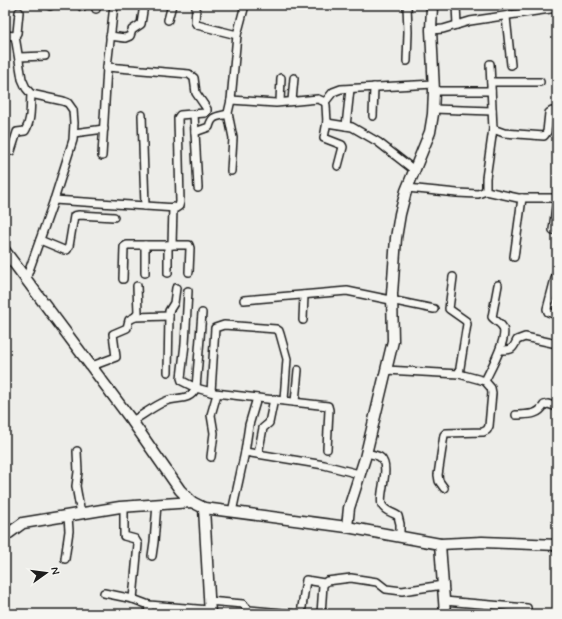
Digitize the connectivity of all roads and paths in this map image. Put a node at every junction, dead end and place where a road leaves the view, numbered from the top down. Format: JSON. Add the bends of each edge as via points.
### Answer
{"nodes":[{"id":1,"x":114,"y":5,"type":"edge"},
{"id":2,"x":144,"y":5,"type":"edge"},
{"id":3,"x":172,"y":5,"type":"edge"},
{"id":4,"x":245,"y":5,"type":"edge"},
{"id":5,"x":407,"y":5,"type":"edge"},
{"id":6,"x":432,"y":5,"type":"edge"},
{"id":7,"x":456,"y":5,"type":"edge"},
{"id":8,"x":196,"y":8,"type":"dead end"},
{"id":9,"x":557,"y":8,"type":"edge"},
{"id":10,"x":19,"y":12,"type":"dead end"},
{"id":11,"x":506,"y":17,"type":"junction"},
{"id":12,"x":168,"y":20,"type":"dead end"},
{"id":13,"x":457,"y":25,"type":"junction"},
{"id":14,"x":431,"y":30,"type":"junction"},
{"id":15,"x":5,"y":35,"type":"edge"},
{"id":16,"x":237,"y":35,"type":"junction"},
{"id":17,"x":15,"y":36,"type":"junction"},
{"id":18,"x":110,"y":36,"type":"junction"},
{"id":19,"x":45,"y":56,"type":"dead end"},
{"id":20,"x":19,"y":57,"type":"junction"},
{"id":21,"x":407,"y":62,"type":"dead end"},
{"id":22,"x":490,"y":64,"type":"dead end"},
{"id":23,"x":511,"y":65,"type":"dead end"},
{"id":24,"x":106,"y":67,"type":"junction"},
{"id":25,"x":281,"y":78,"type":"dead end"},
{"id":26,"x":294,"y":78,"type":"dead end"},
{"id":27,"x":491,"y":82,"type":"junction"},
{"id":28,"x":540,"y":82,"type":"dead end"},
{"id":29,"x":374,"y":87,"type":"junction"},
{"id":30,"x":434,"y":88,"type":"junction"},
{"id":31,"x":350,"y":89,"type":"junction"},
{"id":32,"x":492,"y":91,"type":"junction"},
{"id":33,"x":31,"y":94,"type":"junction"},
{"id":34,"x":231,"y":100,"type":"junction"},
{"id":35,"x":292,"y":101,"type":"junction"},
{"id":36,"x":280,"y":102,"type":"junction"},
{"id":37,"x":325,"y":102,"type":"junction"},
{"id":38,"x":433,"y":109,"type":"junction"},
{"id":39,"x":492,"y":112,"type":"junction"},
{"id":40,"x":557,"y":112,"type":"edge"},
{"id":41,"x":194,"y":114,"type":"junction"},
{"id":42,"x":228,"y":114,"type":"junction"},
{"id":43,"x":142,"y":115,"type":"dead end"},
{"id":44,"x":373,"y":116,"type":"dead end"},
{"id":45,"x":327,"y":122,"type":"junction"},
{"id":46,"x":346,"y":126,"type":"junction"},
{"id":47,"x":104,"y":129,"type":"junction"},
{"id":48,"x":493,"y":129,"type":"junction"},
{"id":49,"x":195,"y":132,"type":"junction"},
{"id":50,"x":74,"y":134,"type":"junction"},
{"id":51,"x":11,"y":151,"type":"dead end"},
{"id":52,"x":102,"y":156,"type":"dead end"},
{"id":53,"x":338,"y":166,"type":"dead end"},
{"id":54,"x":414,"y":170,"type":"junction"},
{"id":55,"x":231,"y":171,"type":"dead end"},
{"id":56,"x":198,"y":188,"type":"dead end"},
{"id":57,"x":407,"y":188,"type":"junction"},
{"id":58,"x":486,"y":191,"type":"junction"},
{"id":59,"x":522,"y":198,"type":"junction"},
{"id":60,"x":557,"y":198,"type":"edge"},
{"id":61,"x":54,"y":200,"type":"junction"},
{"id":62,"x":145,"y":206,"type":"junction"},
{"id":63,"x":173,"y":208,"type":"junction"},
{"id":64,"x":114,"y":217,"type":"dead end"},
{"id":65,"x":553,"y":230,"type":"dead end"},
{"id":66,"x":40,"y":240,"type":"junction"},
{"id":67,"x":145,"y":245,"type":"junction"},
{"id":68,"x":170,"y":245,"type":"junction"},
{"id":69,"x":5,"y":251,"type":"edge"},
{"id":70,"x":514,"y":257,"type":"dead end"},
{"id":71,"x":557,"y":271,"type":"edge"},
{"id":72,"x":188,"y":272,"type":"dead end"},
{"id":73,"x":145,"y":273,"type":"dead end"},
{"id":74,"x":168,"y":273,"type":"dead end"},
{"id":75,"x":453,"y":277,"type":"dead end"},
{"id":76,"x":26,"y":279,"type":"junction"},
{"id":77,"x":123,"y":280,"type":"dead end"},
{"id":78,"x":498,"y":285,"type":"dead end"},
{"id":79,"x":137,"y":286,"type":"dead end"},
{"id":80,"x":176,"y":288,"type":"dead end"},
{"id":81,"x":188,"y":291,"type":"dead end"},
{"id":82,"x":304,"y":295,"type":"junction"},
{"id":83,"x":244,"y":300,"type":"dead end"},
{"id":84,"x":392,"y":301,"type":"junction"},
{"id":85,"x":434,"y":310,"type":"dead end"},
{"id":86,"x":202,"y":312,"type":"dead end"},
{"id":87,"x":557,"y":315,"type":"edge"},
{"id":88,"x":169,"y":316,"type":"junction"},
{"id":89,"x":135,"y":317,"type":"junction"},
{"id":90,"x":303,"y":320,"type":"dead end"},
{"id":91,"x":557,"y":344,"type":"edge"},
{"id":92,"x":500,"y":350,"type":"junction"},
{"id":93,"x":92,"y":366,"type":"junction"},
{"id":94,"x":298,"y":370,"type":"dead end"},
{"id":95,"x":386,"y":370,"type":"junction"},
{"id":96,"x":168,"y":372,"type":"dead end"},
{"id":97,"x":459,"y":374,"type":"junction"},
{"id":98,"x":485,"y":381,"type":"junction"},
{"id":99,"x":196,"y":388,"type":"junction"},
{"id":100,"x":214,"y":393,"type":"junction"},
{"id":101,"x":257,"y":398,"type":"junction"},
{"id":102,"x":274,"y":399,"type":"junction"},
{"id":103,"x":284,"y":400,"type":"junction"},
{"id":104,"x":295,"y":402,"type":"junction"},
{"id":105,"x":557,"y":407,"type":"edge"},
{"id":106,"x":516,"y":415,"type":"dead end"},
{"id":107,"x":132,"y":421,"type":"junction"},
{"id":108,"x":327,"y":450,"type":"dead end"},
{"id":109,"x":77,"y":451,"type":"dead end"},
{"id":110,"x":245,"y":452,"type":"junction"},
{"id":111,"x":366,"y":453,"type":"junction"},
{"id":112,"x":258,"y":454,"type":"junction"},
{"id":113,"x":211,"y":457,"type":"dead end"},
{"id":114,"x":359,"y":474,"type":"junction"},
{"id":115,"x":444,"y":488,"type":"dead end"},
{"id":116,"x":192,"y":502,"type":"junction"},
{"id":117,"x":157,"y":504,"type":"junction"},
{"id":118,"x":124,"y":507,"type":"junction"},
{"id":119,"x":204,"y":508,"type":"junction"},
{"id":120,"x":232,"y":512,"type":"junction"},
{"id":121,"x":81,"y":514,"type":"junction"},
{"id":122,"x":68,"y":516,"type":"junction"},
{"id":123,"x":347,"y":528,"type":"junction"},
{"id":124,"x":5,"y":533,"type":"edge"},
{"id":125,"x":400,"y":537,"type":"junction"},
{"id":126,"x":440,"y":544,"type":"junction"},
{"id":127,"x":557,"y":545,"type":"edge"},
{"id":128,"x":152,"y":556,"type":"dead end"},
{"id":129,"x":65,"y":559,"type":"dead end"},
{"id":130,"x":324,"y":583,"type":"junction"},
{"id":131,"x":443,"y":585,"type":"junction"},
{"id":132,"x":104,"y":593,"type":"dead end"},
{"id":133,"x":133,"y":599,"type":"junction"},
{"id":134,"x":444,"y":601,"type":"junction"},
{"id":135,"x":149,"y":605,"type":"junction"},
{"id":136,"x":209,"y":608,"type":"edge"},
{"id":137,"x":148,"y":614,"type":"edge"},
{"id":138,"x":294,"y":614,"type":"edge"},
{"id":139,"x":301,"y":614,"type":"edge"},
{"id":140,"x":321,"y":614,"type":"edge"},
{"id":141,"x":444,"y":614,"type":"edge"},
{"id":142,"x":527,"y":614,"type":"edge"}],
"edges":[{"from":1,"to":18,"type":"street"},
{"from":2,"to":18,"type":"street","via":[[141,24],[132,30],[130,36]]},
{"from":3,"to":12,"type":"street"},
{"from":4,"to":16,"type":"street"},
{"from":5,"to":21,"type":"street"},
{"from":6,"to":14,"type":"street"},
{"from":7,"to":13,"type":"street"},
{"from":8,"to":16,"type":"street","via":[[197,25]]},
{"from":9,"to":11,"type":"street"},
{"from":10,"to":17,"type":"street"},
{"from":11,"to":13,"type":"street"},
{"from":11,"to":23,"type":"street"},
{"from":13,"to":14,"type":"street","via":[[443,30]]},
{"from":14,"to":30,"type":"street"},
{"from":15,"to":17,"type":"street"},
{"from":16,"to":34,"type":"street"},
{"from":17,"to":20,"type":"street"},
{"from":18,"to":24,"type":"street"},
{"from":19,"to":20,"type":"street"},
{"from":20,"to":33,"type":"street","via":[[22,79]]},
{"from":22,"to":27,"type":"street"},
{"from":24,"to":41,"type":"street","via":[[189,74],[194,78],[196,93],[207,109],[205,113]]},
{"from":24,"to":47,"type":"street"},
{"from":25,"to":36,"type":"street"},
{"from":26,"to":35,"type":"street"},
{"from":27,"to":28,"type":"street"},
{"from":27,"to":32,"type":"street"},
{"from":29,"to":30,"type":"street"},
{"from":29,"to":31,"type":"street"},
{"from":29,"to":44,"type":"street"},
{"from":30,"to":32,"type":"street"},
{"from":30,"to":38,"type":"street"},
{"from":31,"to":37,"type":"street","via":[[333,92]]},
{"from":31,"to":46,"type":"street"},
{"from":32,"to":39,"type":"street"},
{"from":33,"to":50,"type":"street","via":[[68,103],[73,110]]},
{"from":33,"to":51,"type":"street","via":[[26,129],[17,132]]},
{"from":34,"to":36,"type":"street"},
{"from":34,"to":42,"type":"street"},
{"from":35,"to":36,"type":"street"},
{"from":35,"to":37,"type":"street","via":[[318,99]]},
{"from":37,"to":45,"type":"street"},
{"from":38,"to":39,"type":"street"},
{"from":38,"to":54,"type":"street","via":[[430,132]]},
{"from":39,"to":48,"type":"street"},
{"from":40,"to":48,"type":"street","via":[[549,113],[547,132],[544,136],[504,133]]},
{"from":41,"to":49,"type":"street"},
{"from":41,"to":63,"type":"street","via":[[180,115],[178,118],[180,202],[179,206]]},
{"from":42,"to":49,"type":"street","via":[[214,117],[209,127]]},
{"from":42,"to":55,"type":"street","via":[[233,138]]},
{"from":43,"to":62,"type":"street"},
{"from":45,"to":46,"type":"street"},
{"from":45,"to":53,"type":"street","via":[[324,138],[344,147]]},
{"from":46,"to":54,"type":"street","via":[[378,142]]},
{"from":47,"to":50,"type":"street"},
{"from":47,"to":52,"type":"street"},
{"from":48,"to":58,"type":"street"},
{"from":49,"to":56,"type":"street"},
{"from":50,"to":61,"type":"street"},
{"from":54,"to":57,"type":"street"},
{"from":57,"to":58,"type":"street","via":[[478,194]]},
{"from":57,"to":84,"type":"street","via":[[396,238]]},
{"from":58,"to":59,"type":"street"},
{"from":59,"to":60,"type":"street"},
{"from":59,"to":70,"type":"street"},
{"from":60,"to":65,"type":"street"},
{"from":61,"to":62,"type":"street"},
{"from":61,"to":66,"type":"street"},
{"from":62,"to":63,"type":"street"},
{"from":63,"to":68,"type":"street"},
{"from":64,"to":66,"type":"street","via":[[74,216],[67,250]]},
{"from":66,"to":76,"type":"street"},
{"from":67,"to":68,"type":"street"},
{"from":67,"to":73,"type":"street"},
{"from":67,"to":77,"type":"street","via":[[125,245]]},
{"from":68,"to":72,"type":"street","via":[[189,246]]},
{"from":68,"to":74,"type":"street"},
{"from":69,"to":76,"type":"street"},
{"from":71,"to":87,"type":"street","via":[[547,309],[548,312]]},
{"from":75,"to":97,"type":"street","via":[[449,309],[467,324]]},
{"from":76,"to":93,"type":"street"},
{"from":78,"to":92,"type":"street","via":[[492,314],[493,319],[504,328]]},
{"from":79,"to":89,"type":"street","via":[[138,313]]},
{"from":80,"to":88,"type":"street"},
{"from":81,"to":99,"type":"street","via":[[180,378]]},
{"from":82,"to":83,"type":"street"},
{"from":82,"to":84,"type":"street","via":[[347,291]]},
{"from":82,"to":90,"type":"street"},
{"from":84,"to":85,"type":"street"},
{"from":84,"to":95,"type":"street","via":[[393,341]]},
{"from":86,"to":99,"type":"street"},
{"from":88,"to":89,"type":"street"},
{"from":88,"to":96,"type":"street"},
{"from":89,"to":93,"type":"street","via":[[128,320],[127,328],[113,334],[116,357]]},
{"from":91,"to":92,"type":"street","via":[[524,338],[517,340],[511,350]]},
{"from":92,"to":98,"type":"street"},
{"from":93,"to":107,"type":"street"},
{"from":94,"to":104,"type":"street"},
{"from":95,"to":97,"type":"street"},
{"from":95,"to":111,"type":"street"},
{"from":97,"to":98,"type":"street"},
{"from":98,"to":115,"type":"street","via":[[492,393],[489,426],[483,432],[444,435],[438,475]]},
{"from":99,"to":100,"type":"street"},
{"from":99,"to":107,"type":"street","via":[[193,395],[165,401]]},
{"from":100,"to":101,"type":"street"},
{"from":100,"to":103,"type":"street","via":[[216,328],[224,325],[276,329],[279,330],[287,355]]},
{"from":100,"to":113,"type":"street"},
{"from":101,"to":102,"type":"street"},
{"from":101,"to":110,"type":"street"},
{"from":102,"to":103,"type":"street"},
{"from":102,"to":112,"type":"street","via":[[269,423],[263,428]]},
{"from":103,"to":104,"type":"street"},
{"from":104,"to":108,"type":"street","via":[[328,406]]},
{"from":105,"to":106,"type":"street","via":[[548,404],[536,413]]},
{"from":107,"to":116,"type":"street","via":[[180,490]]},
{"from":109,"to":121,"type":"street","via":[[76,486]]},
{"from":110,"to":112,"type":"street"},
{"from":110,"to":120,"type":"street"},
{"from":111,"to":114,"type":"street"},
{"from":111,"to":125,"type":"street","via":[[383,461],[382,504],[385,509],[398,516]]},
{"from":112,"to":114,"type":"street","via":[[324,465]]},
{"from":114,"to":123,"type":"street","via":[[349,508]]},
{"from":116,"to":117,"type":"street"},
{"from":116,"to":119,"type":"street"},
{"from":117,"to":118,"type":"street"},
{"from":117,"to":128,"type":"street"},
{"from":118,"to":121,"type":"street"},
{"from":118,"to":133,"type":"street","via":[[124,536],[135,539],[138,544]]},
{"from":119,"to":120,"type":"street"},
{"from":119,"to":136,"type":"street"},
{"from":120,"to":123,"type":"street"},
{"from":121,"to":122,"type":"street"},
{"from":122,"to":124,"type":"street","via":[[23,523]]},
{"from":122,"to":129,"type":"street"},
{"from":123,"to":125,"type":"street"},
{"from":125,"to":126,"type":"street"},
{"from":126,"to":127,"type":"street","via":[[482,542]]},
{"from":126,"to":131,"type":"street"},
{"from":130,"to":131,"type":"street","via":[[351,578],[377,582],[386,590],[402,591]]},
{"from":130,"to":139,"type":"street","via":[[306,580]]},
{"from":130,"to":140,"type":"street"},
{"from":131,"to":134,"type":"street"},
{"from":132,"to":133,"type":"street"},
{"from":133,"to":135,"type":"street"},
{"from":134,"to":141,"type":"street"},
{"from":134,"to":142,"type":"street","via":[[527,608]]},
{"from":135,"to":136,"type":"street"},
{"from":135,"to":137,"type":"street"},
{"from":136,"to":138,"type":"street","via":[[243,604],[249,610]]}]}
